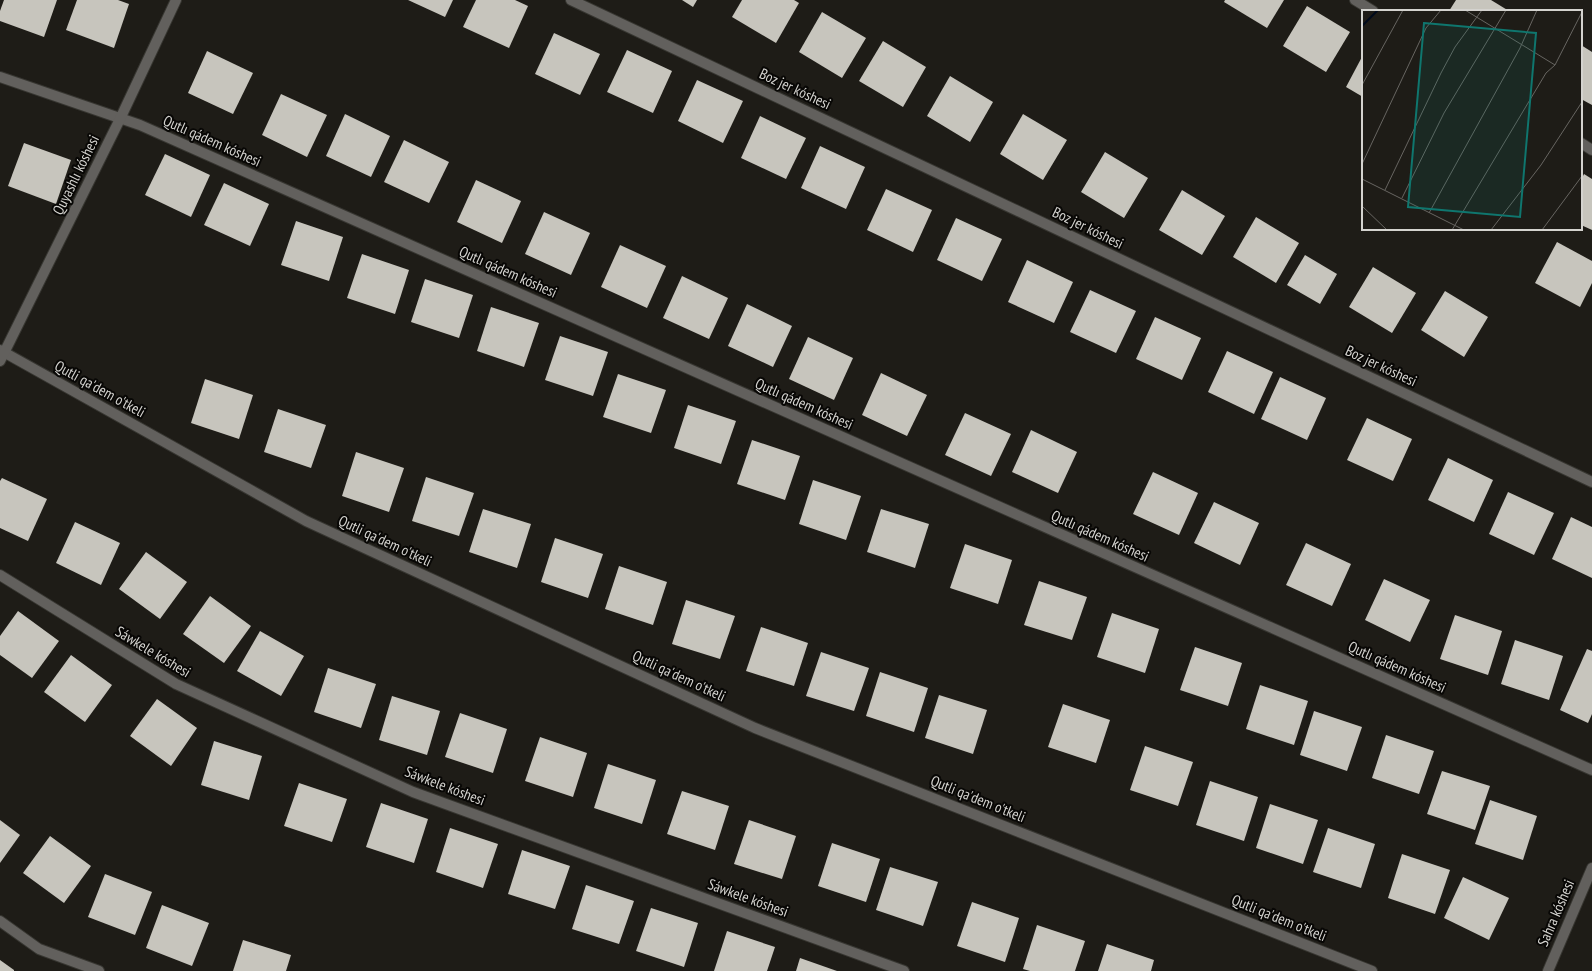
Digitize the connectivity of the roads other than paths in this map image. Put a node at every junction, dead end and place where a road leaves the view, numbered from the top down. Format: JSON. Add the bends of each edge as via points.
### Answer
{"nodes":[{"id":1,"x":176,"y":0,"type":"edge"},
{"id":2,"x":572,"y":0,"type":"edge"},
{"id":3,"x":1355,"y":0,"type":"edge"},
{"id":4,"x":1371,"y":10,"type":"edge"},
{"id":5,"x":0,"y":77,"type":"edge"},
{"id":6,"x":120,"y":118,"type":"junction"},
{"id":7,"x":1582,"y":144,"type":"edge"},
{"id":8,"x":1592,"y":150,"type":"edge"},
{"id":9,"x":2,"y":355,"type":"edge"},
{"id":10,"x":1592,"y":482,"type":"edge"},
{"id":11,"x":0,"y":575,"type":"edge"},
{"id":12,"x":1592,"y":770,"type":"edge"},
{"id":13,"x":1592,"y":868,"type":"edge"},
{"id":14,"x":0,"y":921,"type":"edge"},
{"id":15,"x":99,"y":971,"type":"edge"},
{"id":16,"x":904,"y":971,"type":"edge"},
{"id":17,"x":1372,"y":971,"type":"edge"},
{"id":18,"x":1548,"y":971,"type":"edge"}],
"edges":[{"from":1,"to":6,"type":"street","name":"Quyashlı kóshesi"},
{"from":2,"to":10,"type":"street","name":"Boz jer kóshesi"},
{"from":3,"to":4,"type":"street"},
{"from":5,"to":6,"type":"street","name":"Qutlı qádem kóshesi"},
{"from":6,"to":9,"type":"street","name":"Quyashlı kóshesi"},
{"from":6,"to":12,"type":"street","name":"Qutlı qádem kóshesi","via":[[148,128]]},
{"from":7,"to":8,"type":"street"},
{"from":9,"to":17,"type":"street","name":"Qutli qa'dem o'tkeli","via":[[306,521],[755,728]]},
{"from":11,"to":16,"type":"street","name":"Sáwkele kóshesi","via":[[176,684],[413,792]]},
{"from":13,"to":18,"type":"street","name":"Sahra kóshesi"},
{"from":14,"to":15,"type":"street","via":[[39,949]]}]}
